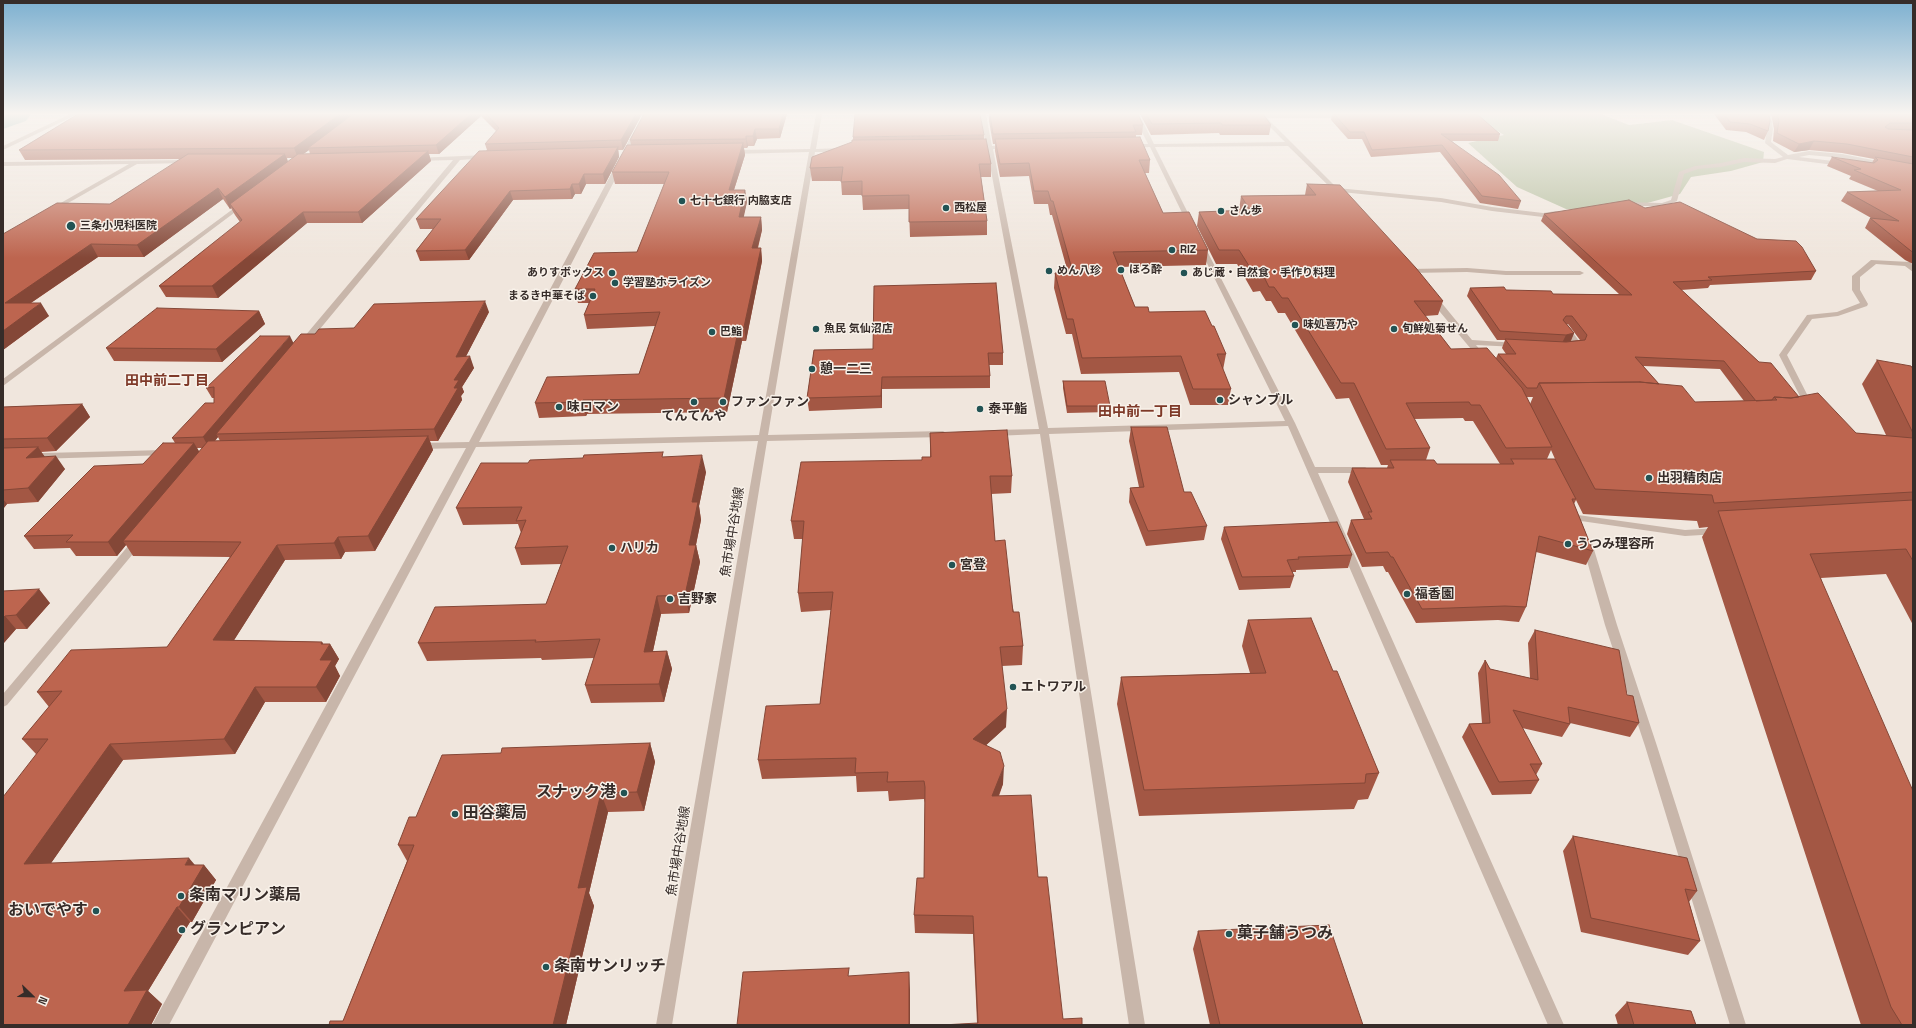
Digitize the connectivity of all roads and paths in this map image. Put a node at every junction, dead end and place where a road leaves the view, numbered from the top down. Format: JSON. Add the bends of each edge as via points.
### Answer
{"nodes":[{"id":1,"x":199,"y":162,"type":"edge"},
{"id":2,"x":455,"y":162,"type":"edge"},
{"id":3,"x":619,"y":162,"type":"edge"},
{"id":4,"x":812,"y":162,"type":"edge"},
{"id":5,"x":993,"y":162,"type":"edge"},
{"id":6,"x":1159,"y":162,"type":"edge"},
{"id":7,"x":1308,"y":162,"type":"edge"},
{"id":8,"x":1735,"y":162,"type":"edge"},
{"id":9,"x":1826,"y":162,"type":"edge"},
{"id":10,"x":1872,"y":162,"type":"edge"},
{"id":11,"x":136,"y":163,"type":"junction"},
{"id":12,"x":3,"y":164,"type":"edge"},
{"id":13,"x":1850,"y":165,"type":"edge"},
{"id":14,"x":1858,"y":166,"type":"edge"},
{"id":15,"x":1913,"y":170,"type":"edge"},
{"id":16,"x":1913,"y":174,"type":"edge"},
{"id":17,"x":1335,"y":190,"type":"junction"},
{"id":18,"x":250,"y":199,"type":"edge"},
{"id":19,"x":1345,"y":200,"type":"edge"},
{"id":20,"x":1617,"y":205,"type":"edge"},
{"id":21,"x":50,"y":212,"type":"edge"},
{"id":22,"x":1566,"y":212,"type":"edge"},
{"id":23,"x":1913,"y":270,"type":"edge"},
{"id":24,"x":1580,"y":273,"type":"dead end"},
{"id":25,"x":1418,"y":281,"type":"edge"},
{"id":26,"x":1428,"y":292,"type":"edge"},
{"id":27,"x":1565,"y":328,"type":"edge"},
{"id":28,"x":1470,"y":342,"type":"junction"},
{"id":29,"x":1524,"y":345,"type":"edge"},
{"id":30,"x":1562,"y":347,"type":"edge"},
{"id":31,"x":294,"y":354,"type":"edge"},
{"id":32,"x":1490,"y":366,"type":"edge"},
{"id":33,"x":3,"y":383,"type":"edge"},
{"id":34,"x":1804,"y":412,"type":"edge"},
{"id":35,"x":1291,"y":423,"type":"junction"},
{"id":36,"x":1044,"y":432,"type":"junction"},
{"id":37,"x":989,"y":433,"type":"edge"},
{"id":38,"x":950,"y":434,"type":"edge"},
{"id":39,"x":763,"y":437,"type":"junction"},
{"id":40,"x":473,"y":444,"type":"junction"},
{"id":41,"x":410,"y":446,"type":"edge"},
{"id":42,"x":174,"y":453,"type":"edge"},
{"id":43,"x":3,"y":457,"type":"edge"},
{"id":44,"x":1374,"y":469,"type":"edge"},
{"id":45,"x":1312,"y":470,"type":"junction"},
{"id":46,"x":146,"y":531,"type":"edge"},
{"id":47,"x":1732,"y":531,"type":"edge"},
{"id":48,"x":3,"y":702,"type":"edge"},
{"id":49,"x":160,"y":1025,"type":"edge"},
{"id":50,"x":664,"y":1025,"type":"edge"},
{"id":51,"x":1137,"y":1025,"type":"edge"},
{"id":52,"x":1556,"y":1025,"type":"edge"},
{"id":53,"x":1738,"y":1025,"type":"edge"}],
"edges":[{"from":1,"to":11,"type":"street"},
{"from":2,"to":31,"type":"street"},
{"from":3,"to":40,"type":"street"},
{"from":4,"to":39,"type":"street","name":"魚市場中谷地線"},
{"from":5,"to":36,"type":"street"},
{"from":6,"to":35,"type":"street"},
{"from":7,"to":17,"type":"street"},
{"from":8,"to":20,"type":"street","via":[[1697,167],[1681,173],[1674,201],[1663,205]]},
{"from":9,"to":13,"type":"street"},
{"from":10,"to":15,"type":"street"},
{"from":11,"to":12,"type":"street"},
{"from":11,"to":21,"type":"street"},
{"from":14,"to":16,"type":"street"},
{"from":17,"to":19,"type":"street"},
{"from":17,"to":22,"type":"street","via":[[1441,200],[1543,215]]},
{"from":18,"to":33,"type":"street"},
{"from":23,"to":34,"type":"street","via":[[1907,264],[1874,262],[1856,276],[1856,290],[1864,304],[1838,314],[1810,317],[1783,355],[1811,411]]},
{"from":24,"to":25,"type":"street","via":[[1506,273],[1407,268]]},
{"from":26,"to":28,"type":"street"},
{"from":27,"to":30,"type":"street","via":[[1578,344]]},
{"from":28,"to":29,"type":"street"},
{"from":28,"to":32,"type":"street"},
{"from":35,"to":36,"type":"street"},
{"from":35,"to":45,"type":"street"},
{"from":36,"to":37,"type":"street"},
{"from":36,"to":51,"type":"street"},
{"from":38,"to":39,"type":"street"},
{"from":39,"to":40,"type":"street"},
{"from":39,"to":50,"type":"street","name":"魚市場中谷地線"},
{"from":40,"to":41,"type":"street"},
{"from":40,"to":49,"type":"street"},
{"from":42,"to":43,"type":"street"},
{"from":44,"to":45,"type":"street"},
{"from":45,"to":52,"type":"street"},
{"from":46,"to":48,"type":"street"},
{"from":47,"to":53,"type":"street","via":[[1685,533],[1576,514],[1652,746]]}]}
